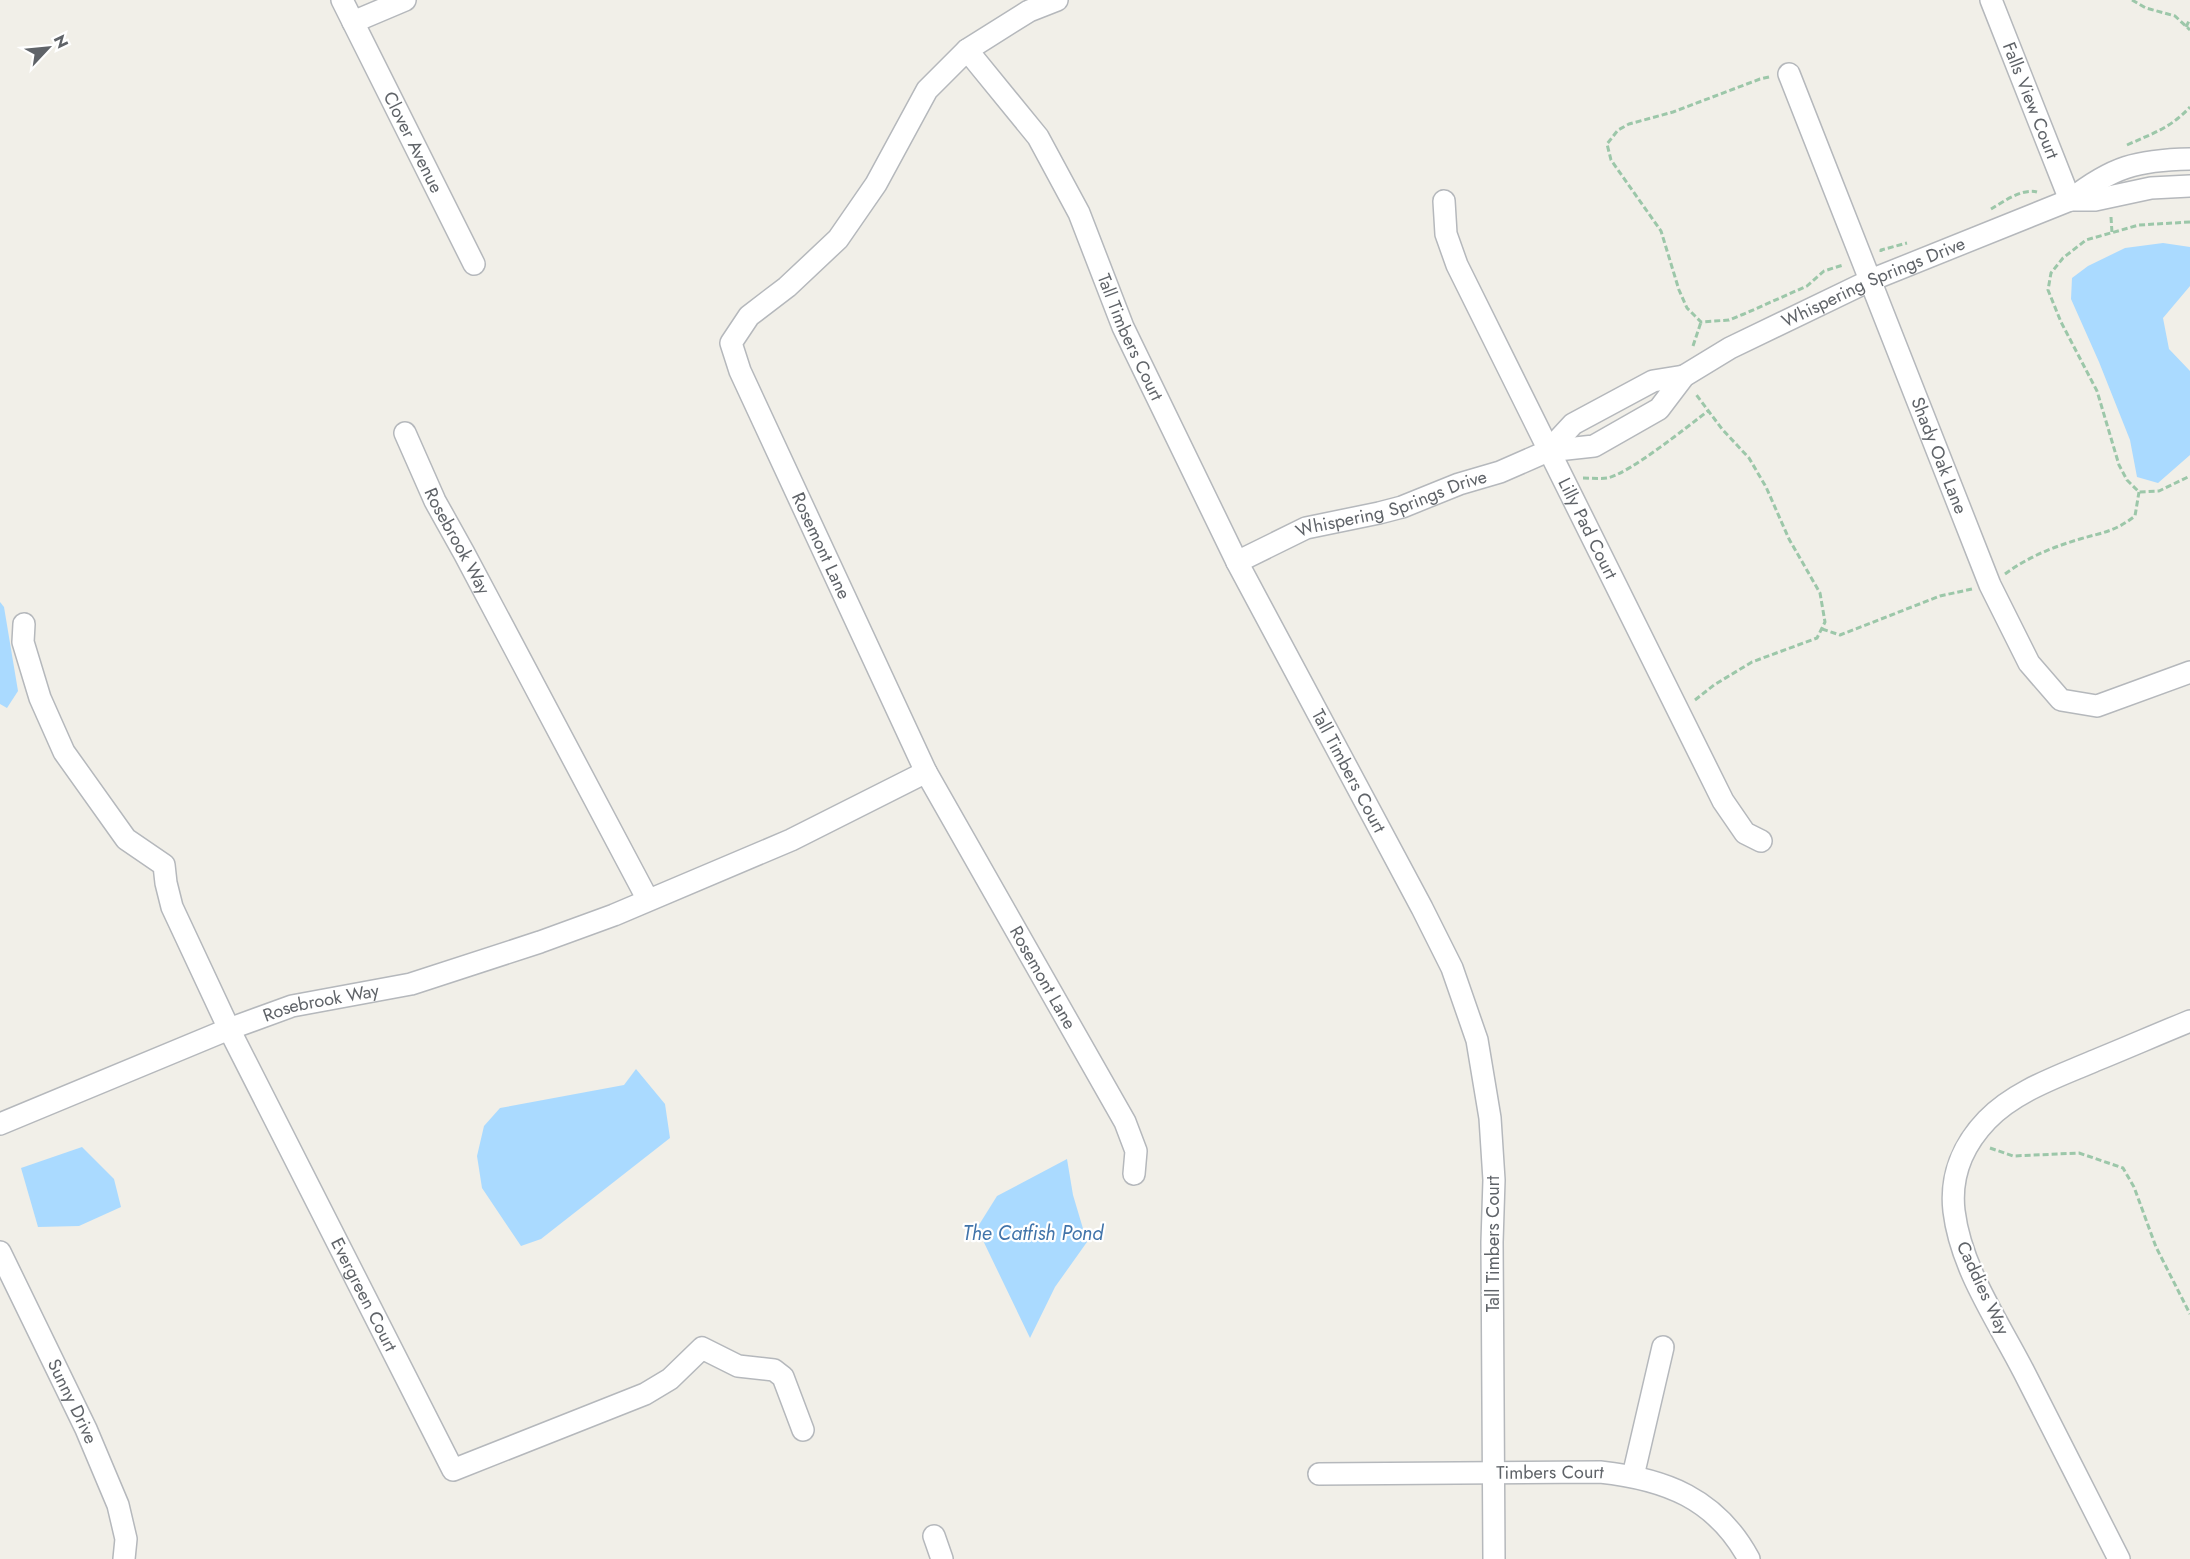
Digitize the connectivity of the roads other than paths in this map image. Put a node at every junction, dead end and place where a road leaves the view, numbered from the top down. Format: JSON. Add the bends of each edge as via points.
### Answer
{"nodes":[{"id":1,"x":342,"y":0,"type":"edge"},
{"id":2,"x":405,"y":0,"type":"edge"},
{"id":3,"x":1058,"y":0,"type":"edge"},
{"id":4,"x":1991,"y":0,"type":"edge"},
{"id":5,"x":353,"y":22,"type":"junction"},
{"id":6,"x":967,"y":50,"type":"junction"},
{"id":7,"x":1789,"y":74,"type":"road end"},
{"id":8,"x":2190,"y":159,"type":"edge"},
{"id":9,"x":2190,"y":186,"type":"edge"},
{"id":10,"x":2070,"y":200,"type":"junction"},
{"id":11,"x":1444,"y":201,"type":"dead end"},
{"id":12,"x":474,"y":264,"type":"dead end"},
{"id":13,"x":1871,"y":280,"type":"junction"},
{"id":14,"x":1684,"y":376,"type":"junction"},
{"id":15,"x":405,"y":434,"type":"dead end"},
{"id":16,"x":1548,"y":451,"type":"junction"},
{"id":17,"x":1237,"y":562,"type":"junction"},
{"id":18,"x":24,"y":624,"type":"dead end"},
{"id":19,"x":2190,"y":672,"type":"edge"},
{"id":20,"x":926,"y":772,"type":"junction"},
{"id":21,"x":1761,"y":841,"type":"dead end"},
{"id":22,"x":648,"y":900,"type":"junction"},
{"id":23,"x":2190,"y":1021,"type":"edge"},
{"id":24,"x":229,"y":1029,"type":"junction"},
{"id":25,"x":0,"y":1124,"type":"edge"},
{"id":26,"x":1134,"y":1174,"type":"dead end"},
{"id":27,"x":0,"y":1251,"type":"edge"},
{"id":28,"x":1664,"y":1347,"type":"dead end"},
{"id":29,"x":803,"y":1430,"type":"dead end"},
{"id":30,"x":1494,"y":1473,"type":"junction"},
{"id":31,"x":1319,"y":1474,"type":"dead end"},
{"id":32,"x":1633,"y":1476,"type":"junction"},
{"id":33,"x":934,"y":1536,"type":"dead end"},
{"id":34,"x":124,"y":1559,"type":"edge"},
{"id":35,"x":942,"y":1559,"type":"edge"},
{"id":36,"x":1494,"y":1559,"type":"edge"},
{"id":37,"x":1749,"y":1559,"type":"edge"},
{"id":38,"x":2119,"y":1559,"type":"edge"}],
"edges":[{"from":1,"to":5,"type":"street","name":"Clover Avenue"},
{"from":2,"to":5,"type":"street"},
{"from":3,"to":6,"type":"street","name":"Rosemont Lane","via":[[1029,11]]},
{"from":4,"to":10,"type":"street","name":"Falls View Court"},
{"from":5,"to":12,"type":"street","name":"Clover Avenue"},
{"from":6,"to":17,"type":"street","name":"Tall Timbers Court","via":[[1038,137],[1079,213],[1123,327]]},
{"from":6,"to":20,"type":"street","name":"Rosemont Lane","via":[[927,90],[876,184],[838,239],[749,316],[731,343],[740,371]]},
{"from":7,"to":13,"type":"street","name":"Shady Oak Lane"},
{"from":8,"to":10,"type":"street","name":"Whispering Springs Drive","via":[[2140,163],[2113,171]]},
{"from":9,"to":10,"type":"street","name":"Whispering Springs Drive"},
{"from":10,"to":13,"type":"street","name":"Whispering Springs Drive"},
{"from":11,"to":16,"type":"street","name":"Lilly Pad Court","via":[[1446,234],[1457,265]]},
{"from":13,"to":14,"type":"street","name":"Whispering Springs Drive","via":[[1730,348]]},
{"from":13,"to":19,"type":"street","name":"Shady Oak Lane","via":[[1990,585],[2029,663],[2061,700],[2097,706]]},
{"from":14,"to":16,"type":"street","name":"Whispering Springs Drive","via":[[1653,381],[1573,424]]},
{"from":14,"to":16,"type":"street","name":"Whispering Springs Drive","via":[[1659,409],[1594,446]]},
{"from":15,"to":22,"type":"street","name":"Rosebrook Way","via":[[435,501]]},
{"from":16,"to":17,"type":"street","name":"Whispering Springs Drive","via":[[1402,507],[1306,528]]},
{"from":16,"to":21,"type":"street","name":"Lilly Pad Court","via":[[1723,801],[1745,833]]},
{"from":17,"to":30,"type":"street","name":"Tall Timbers Court","via":[[1422,908],[1452,969],[1477,1040],[1490,1118],[1494,1180]]},
{"from":18,"to":24,"type":"street","name":"Evergreen Court","via":[[23,642],[40,698],[64,752],[126,839],[164,865],[172,906]]},
{"from":20,"to":22,"type":"street","name":"Rosebrook Way","via":[[791,840]]},
{"from":20,"to":26,"type":"street","name":"Rosemont Lane","via":[[1125,1122],[1136,1150]]},
{"from":22,"to":24,"type":"street","name":"Rosebrook Way","via":[[540,942],[411,984],[292,1006]]},
{"from":23,"to":38,"type":"street","name":"Caddies Way","via":[[2018,1096],[1986,1122],[1962,1155],[1954,1181],[1953,1209],[1958,1235],[1978,1286]]},
{"from":24,"to":25,"type":"street","name":"Rosebrook Way"},
{"from":24,"to":29,"type":"street","name":"Evergreen Court","via":[[453,1470],[645,1394],[670,1379],[702,1348],[738,1366],[774,1370],[783,1377]]},
{"from":27,"to":34,"type":"street","name":"Sunny Drive","via":[[86,1429],[117,1505],[126,1539]]},
{"from":28,"to":32,"type":"street"},
{"from":30,"to":31,"type":"street","name":"Timbers Court"},
{"from":30,"to":32,"type":"street","name":"Timbers Court","via":[[1600,1472]]},
{"from":30,"to":36,"type":"street","name":"Tall Timbers Court"},
{"from":32,"to":37,"type":"street","name":"Timbers Court","via":[[1680,1491],[1704,1505],[1725,1523]]},
{"from":33,"to":35,"type":"street"}]}
